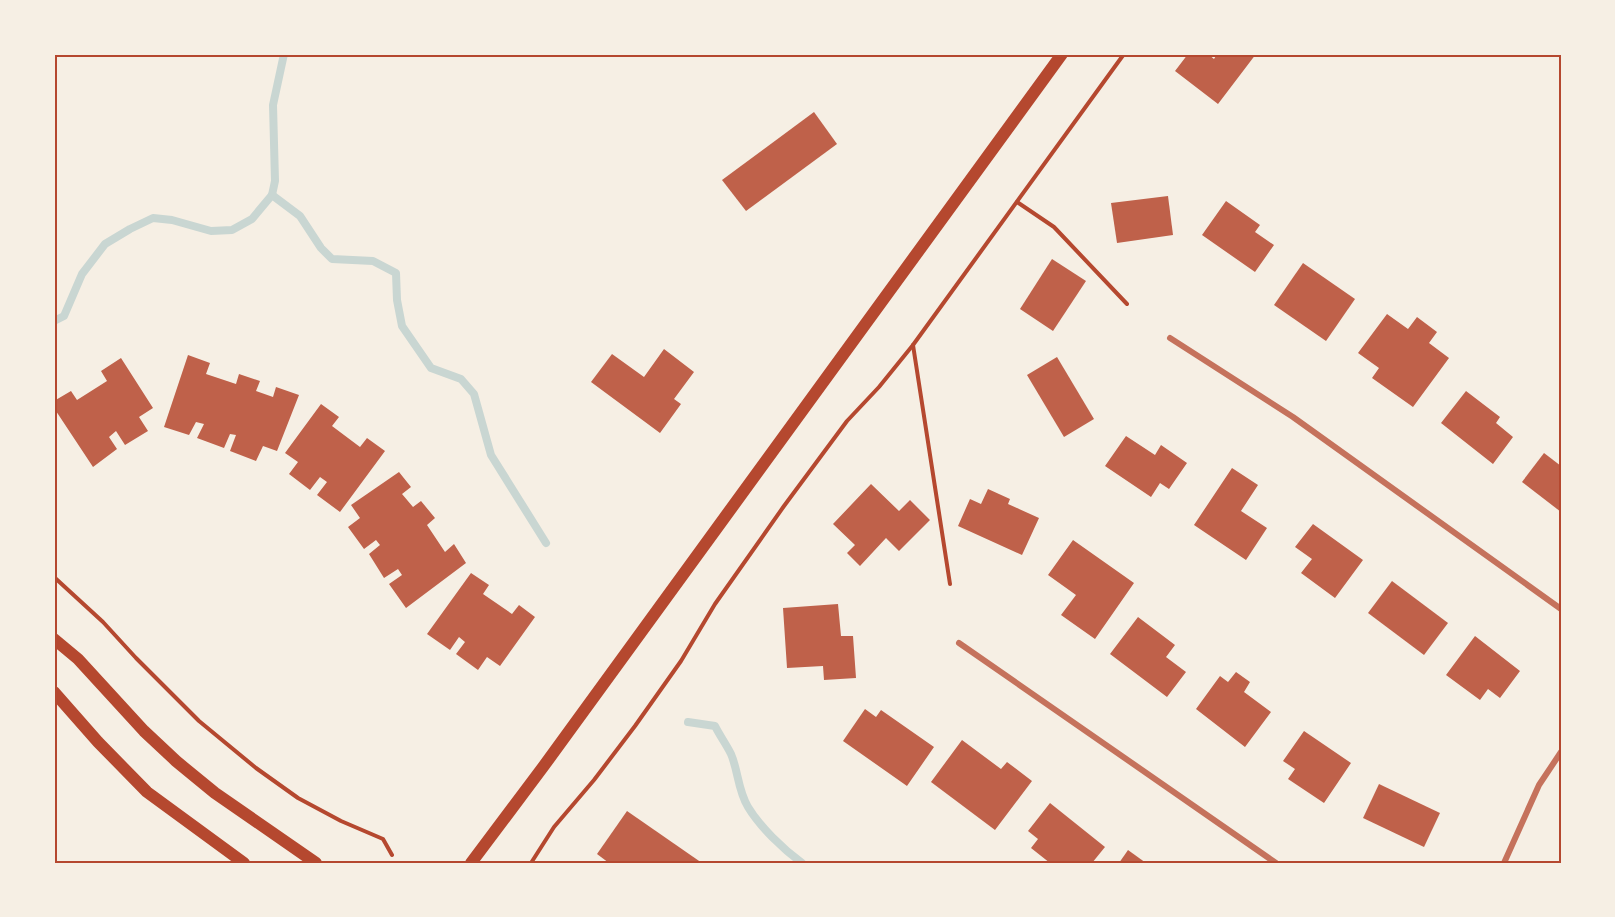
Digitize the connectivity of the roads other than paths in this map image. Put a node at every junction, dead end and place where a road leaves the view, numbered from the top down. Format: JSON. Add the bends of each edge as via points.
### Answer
{"nodes":[{"id":1,"x":1062,"y":54,"type":"edge"},
{"id":2,"x":1170,"y":338,"type":"dead end"},
{"id":3,"x":1561,"y":609,"type":"edge"},
{"id":4,"x":54,"y":639,"type":"edge"},
{"id":5,"x":959,"y":643,"type":"dead end"},
{"id":6,"x":54,"y":692,"type":"edge"},
{"id":7,"x":1561,"y":752,"type":"edge"},
{"id":8,"x":244,"y":863,"type":"edge"},
{"id":9,"x":316,"y":863,"type":"edge"},
{"id":10,"x":471,"y":863,"type":"edge"},
{"id":11,"x":1276,"y":863,"type":"edge"},
{"id":12,"x":1504,"y":863,"type":"edge"}],
"edges":[{"from":1,"to":10,"type":"main road"},
{"from":2,"to":3,"type":"street","via":[[1293,417]]},
{"from":4,"to":9,"type":"main road","via":[[176,761]]},
{"from":5,"to":11,"type":"street"},
{"from":6,"to":8,"type":"main road","via":[[147,792]]},
{"from":7,"to":12,"type":"street","via":[[1539,785]]}]}
